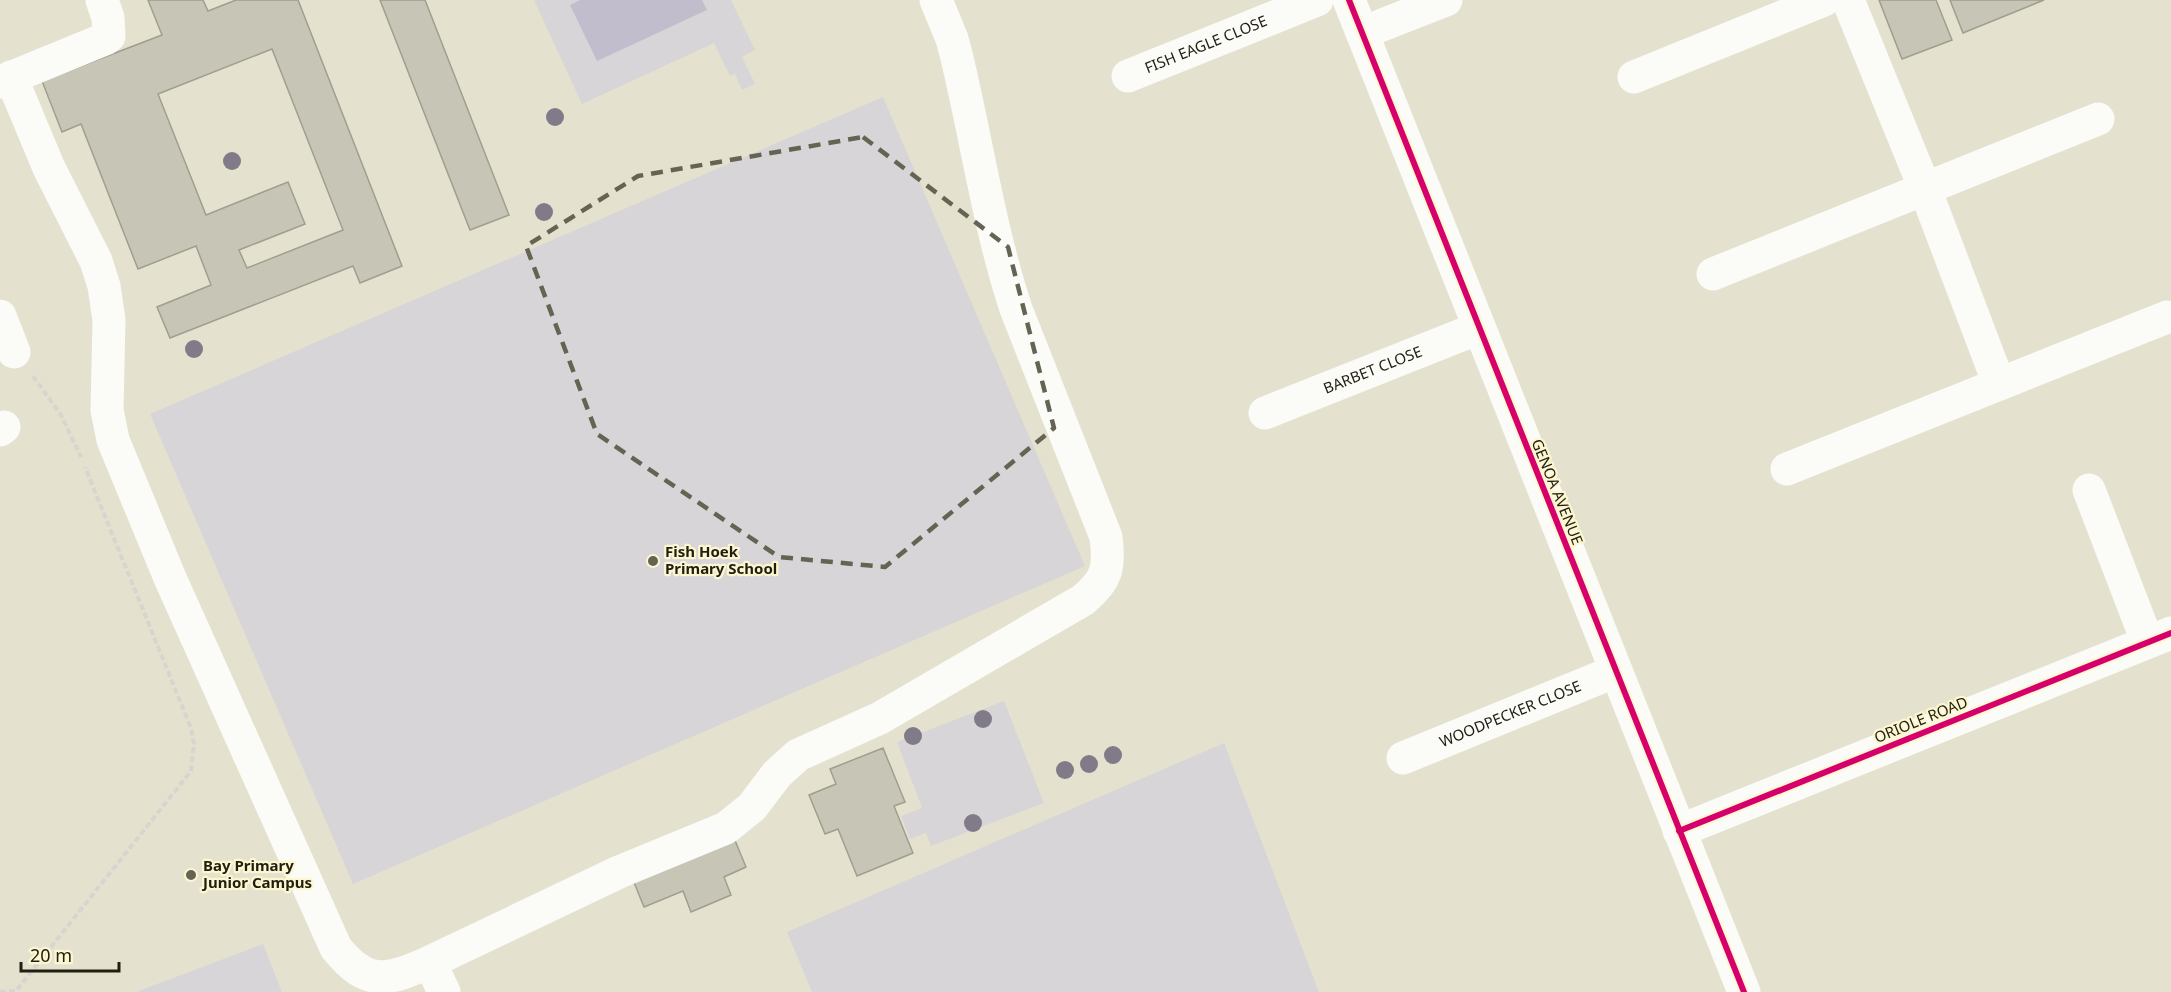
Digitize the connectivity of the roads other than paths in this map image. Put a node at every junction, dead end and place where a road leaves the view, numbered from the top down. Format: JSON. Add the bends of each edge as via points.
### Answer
{"nodes":[{"id":1,"x":102,"y":0,"type":"edge"},
{"id":2,"x":936,"y":0,"type":"edge"},
{"id":3,"x":1317,"y":0,"type":"edge"},
{"id":4,"x":1348,"y":0,"type":"edge"},
{"id":5,"x":1446,"y":0,"type":"edge"},
{"id":6,"x":1824,"y":0,"type":"edge"},
{"id":7,"x":1848,"y":0,"type":"edge"},
{"id":8,"x":1362,"y":33,"type":"junction"},
{"id":9,"x":1128,"y":76,"type":"dead end"},
{"id":10,"x":1634,"y":77,"type":"dead end"},
{"id":11,"x":6,"y":79,"type":"edge"},
{"id":12,"x":2098,"y":119,"type":"dead end"},
{"id":13,"x":1925,"y":189,"type":"junction"},
{"id":14,"x":1713,"y":274,"type":"dead end"},
{"id":15,"x":0,"y":316,"type":"edge"},
{"id":16,"x":2167,"y":317,"type":"dead end"},
{"id":17,"x":1479,"y":328,"type":"junction"},
{"id":18,"x":14,"y":352,"type":"road end"},
{"id":19,"x":1999,"y":384,"type":"junction"},
{"id":20,"x":1265,"y":413,"type":"dead end"},
{"id":21,"x":1786,"y":469,"type":"dead end"},
{"id":22,"x":2089,"y":490,"type":"dead end"},
{"id":23,"x":2159,"y":637,"type":"edge"},
{"id":24,"x":1616,"y":671,"type":"junction"},
{"id":25,"x":1403,"y":758,"type":"dead end"},
{"id":26,"x":1679,"y":831,"type":"junction"},
{"id":27,"x":430,"y":962,"type":"junction"},
{"id":28,"x":444,"y":992,"type":"edge"},
{"id":29,"x":1744,"y":992,"type":"edge"}],
"edges":[{"from":1,"to":11,"type":"street","via":[[110,25],[105,39]]},
{"from":2,"to":27,"type":"street","via":[[957,58],[1004,273],[1106,537],[1106,574],[1083,600],[880,718],[798,755],[777,774],[752,807],[726,828],[619,872]]},
{"from":3,"to":9,"type":"street","name":"FISH EAGLE CLOSE"},
{"from":4,"to":8,"type":"street","name":"GENOA AVENUE"},
{"from":5,"to":8,"type":"street"},
{"from":6,"to":10,"type":"street"},
{"from":7,"to":13,"type":"street"},
{"from":8,"to":17,"type":"street","name":"GENOA AVENUE"},
{"from":11,"to":27,"type":"street","via":[[96,261],[104,286],[109,320],[107,411],[113,440],[327,931],[344,958],[368,975],[386,978]]},
{"from":12,"to":13,"type":"street"},
{"from":13,"to":14,"type":"street"},
{"from":13,"to":19,"type":"street"},
{"from":15,"to":18,"type":"street"},
{"from":16,"to":19,"type":"street"},
{"from":17,"to":20,"type":"street","name":"BARBET CLOSE"},
{"from":17,"to":24,"type":"street","name":"GENOA AVENUE"},
{"from":19,"to":21,"type":"street"},
{"from":22,"to":23,"type":"street","name":"ORIOLE ROAD"},
{"from":23,"to":26,"type":"street","name":"ORIOLE ROAD"},
{"from":24,"to":25,"type":"street","name":"WOODPECKER CLOSE"},
{"from":24,"to":26,"type":"street","name":"GENOA AVENUE"},
{"from":26,"to":29,"type":"street","name":"GENOA AVENUE"},
{"from":27,"to":28,"type":"street"}]}
